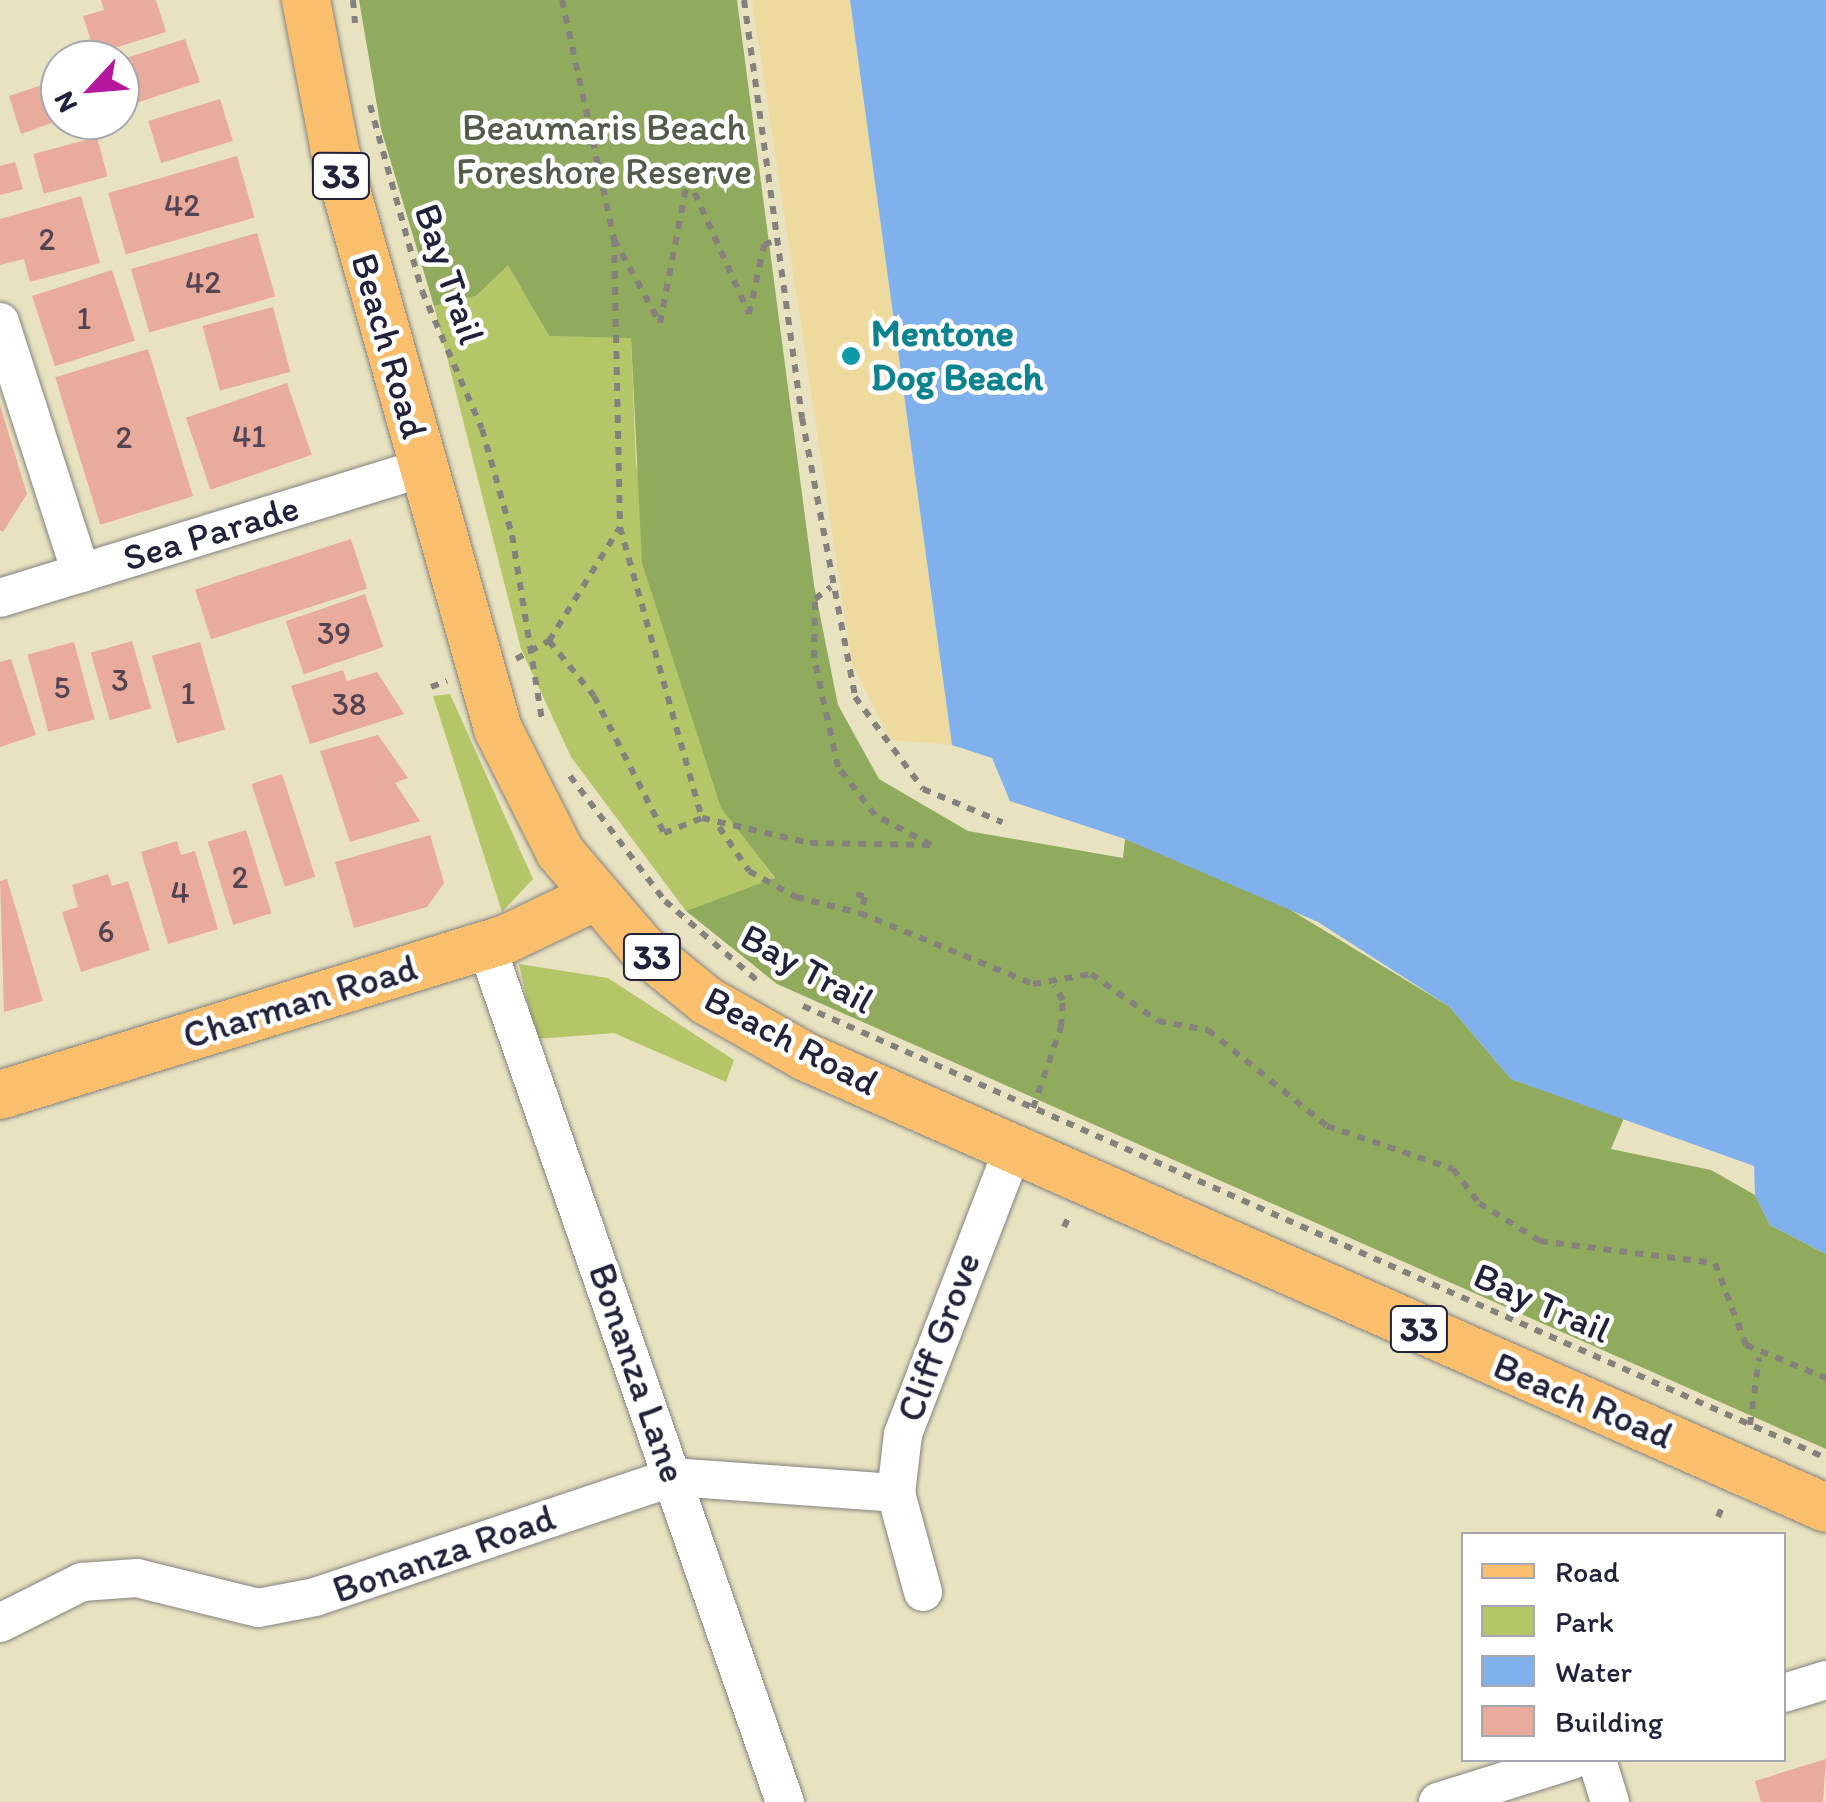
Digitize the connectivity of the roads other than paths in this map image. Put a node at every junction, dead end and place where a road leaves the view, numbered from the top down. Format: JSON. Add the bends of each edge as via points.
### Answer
{"nodes":[{"id":1,"x":306,"y":0,"type":"edge"},
{"id":2,"x":0,"y":322,"type":"edge"},
{"id":3,"x":423,"y":468,"type":"junction"},
{"id":4,"x":81,"y":573,"type":"junction"},
{"id":5,"x":0,"y":598,"type":"edge"},
{"id":6,"x":594,"y":896,"type":"junction"},
{"id":7,"x":486,"y":945,"type":"junction"},
{"id":8,"x":0,"y":1095,"type":"edge"},
{"id":9,"x":1023,"y":1127,"type":"junction"},
{"id":10,"x":673,"y":1477,"type":"junction"},
{"id":11,"x":896,"y":1493,"type":"junction"},
{"id":12,"x":1826,"y":1508,"type":"edge"},
{"id":13,"x":923,"y":1592,"type":"dead end"},
{"id":14,"x":0,"y":1624,"type":"edge"},
{"id":15,"x":1826,"y":1680,"type":"edge"},
{"id":16,"x":1786,"y":1692,"type":"edge"},
{"id":17,"x":1566,"y":1762,"type":"edge"},
{"id":18,"x":1598,"y":1762,"type":"edge"},
{"id":19,"x":785,"y":1802,"type":"edge"},
{"id":20,"x":1438,"y":1802,"type":"edge"},
{"id":21,"x":1610,"y":1802,"type":"edge"}],
"edges":[{"from":1,"to":3,"type":"main road","name":"Beach Road","number":"33","via":[[323,108]]},
{"from":2,"to":4,"type":"street"},
{"from":3,"to":4,"type":"street","name":"Sea Parade"},
{"from":3,"to":6,"type":"main road","name":"Beach Road","number":"33","via":[[498,729],[536,814]]},
{"from":4,"to":5,"type":"street","name":"Sea Parade"},
{"from":6,"to":7,"type":"main road","name":"Charman Road"},
{"from":6,"to":9,"type":"main road","name":"Beach Road","number":"33","via":[[719,1008]]},
{"from":7,"to":8,"type":"main road","name":"Charman Road"},
{"from":7,"to":10,"type":"street","name":"Bonanza Lane"},
{"from":9,"to":11,"type":"street","name":"Cliff Grove","via":[[918,1375]]},
{"from":9,"to":12,"type":"main road","name":"Beach Road","number":"33"},
{"from":10,"to":11,"type":"street","name":"Bonanza Road"},
{"from":10,"to":14,"type":"street","name":"Bonanza Road","via":[[315,1598],[258,1608],[137,1578],[82,1582]]},
{"from":10,"to":19,"type":"street","name":"Bonanza Lane"},
{"from":11,"to":13,"type":"street","name":"Cliff Grove"},
{"from":15,"to":16,"type":"street"},
{"from":17,"to":20,"type":"street"},
{"from":18,"to":21,"type":"street"}]}
